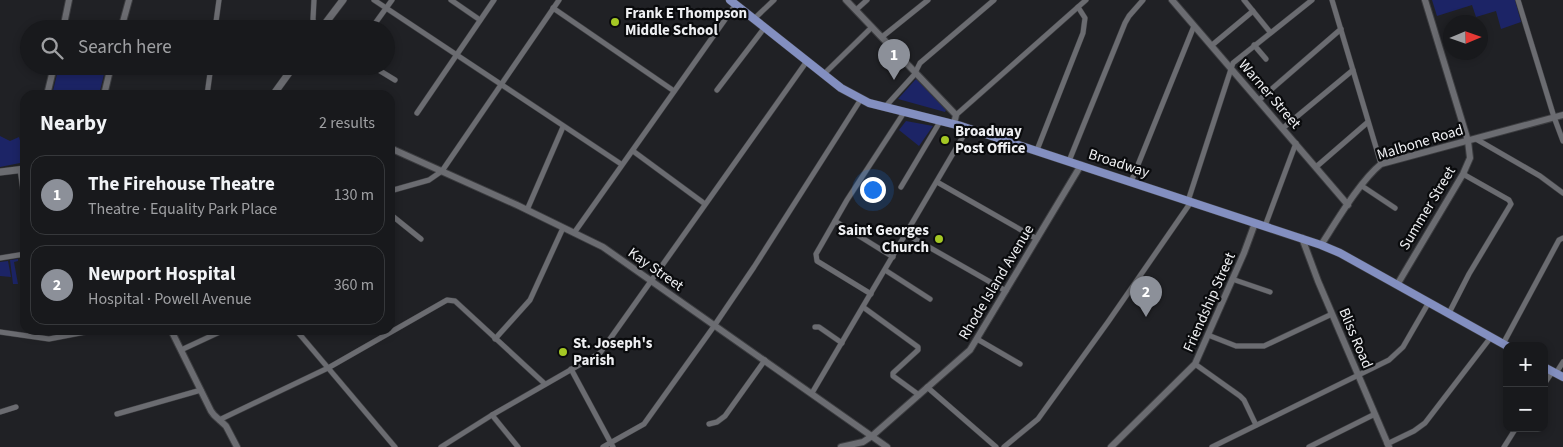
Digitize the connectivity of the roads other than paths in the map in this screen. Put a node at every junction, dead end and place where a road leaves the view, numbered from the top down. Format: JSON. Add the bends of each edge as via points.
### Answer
{"nodes":[{"id":1,"x":69,"y":0,"type":"edge"},
{"id":2,"x":129,"y":0,"type":"edge"},
{"id":3,"x":220,"y":0,"type":"edge"},
{"id":4,"x":314,"y":0,"type":"edge"},
{"id":5,"x":343,"y":0,"type":"edge"},
{"id":6,"x":374,"y":0,"type":"edge"},
{"id":7,"x":392,"y":0,"type":"edge"},
{"id":8,"x":451,"y":0,"type":"edge"},
{"id":9,"x":494,"y":0,"type":"edge"},
{"id":10,"x":559,"y":0,"type":"edge"},
{"id":11,"x":774,"y":0,"type":"edge"},
{"id":12,"x":846,"y":0,"type":"edge"},
{"id":13,"x":867,"y":0,"type":"edge"},
{"id":14,"x":994,"y":0,"type":"edge"},
{"id":15,"x":1086,"y":0,"type":"edge"},
{"id":16,"x":1143,"y":0,"type":"edge"},
{"id":17,"x":1244,"y":0,"type":"edge"},
{"id":18,"x":1312,"y":0,"type":"edge"},
{"id":19,"x":1332,"y":0,"type":"edge"},
{"id":20,"x":1425,"y":0,"type":"edge"},
{"id":21,"x":1518,"y":0,"type":"edge"},
{"id":22,"x":1176,"y":1,"type":"edge"},
{"id":23,"x":733,"y":2,"type":"edge"},
{"id":24,"x":926,"y":2,"type":"edge"},
{"id":25,"x":1078,"y":7,"type":"junction"},
{"id":26,"x":386,"y":8,"type":"junction"},
{"id":27,"x":553,"y":8,"type":"junction"},
{"id":28,"x":856,"y":10,"type":"junction"},
{"id":29,"x":1253,"y":11,"type":"junction"},
{"id":30,"x":756,"y":17,"type":"junction"},
{"id":31,"x":65,"y":20,"type":"edge"},
{"id":32,"x":123,"y":20,"type":"edge"},
{"id":33,"x":217,"y":20,"type":"edge"},
{"id":34,"x":313,"y":20,"type":"edge"},
{"id":35,"x":328,"y":20,"type":"edge"},
{"id":36,"x":377,"y":20,"type":"edge"},
{"id":37,"x":480,"y":20,"type":"junction"},
{"id":38,"x":1194,"y":26,"type":"junction"},
{"id":39,"x":765,"y":27,"type":"junction"},
{"id":40,"x":872,"y":27,"type":"junction"},
{"id":41,"x":1341,"y":29,"type":"junction"},
{"id":42,"x":1270,"y":32,"type":"junction"},
{"id":43,"x":882,"y":37,"type":"junction"},
{"id":44,"x":1211,"y":46,"type":"junction"},
{"id":45,"x":1254,"y":46,"type":"junction"},
{"id":46,"x":456,"y":55,"type":"junction"},
{"id":47,"x":1266,"y":59,"type":"dead end"},
{"id":48,"x":807,"y":61,"type":"junction"},
{"id":49,"x":1230,"y":68,"type":"junction"},
{"id":50,"x":1353,"y":70,"type":"junction"},
{"id":51,"x":916,"y":71,"type":"junction"},
{"id":52,"x":824,"y":74,"type":"junction"},
{"id":53,"x":52,"y":75,"type":"edge"},
{"id":54,"x":109,"y":75,"type":"edge"},
{"id":55,"x":209,"y":75,"type":"edge"},
{"id":56,"x":288,"y":75,"type":"edge"},
{"id":57,"x":387,"y":75,"type":"edge"},
{"id":58,"x":395,"y":80,"type":"dead end"},
{"id":59,"x":501,"y":85,"type":"junction"},
{"id":60,"x":48,"y":90,"type":"edge"},
{"id":61,"x":105,"y":90,"type":"edge"},
{"id":62,"x":208,"y":90,"type":"edge"},
{"id":63,"x":278,"y":90,"type":"edge"},
{"id":64,"x":718,"y":90,"type":"dead end"},
{"id":65,"x":674,"y":91,"type":"junction"},
{"id":66,"x":861,"y":99,"type":"junction"},
{"id":67,"x":1259,"y":100,"type":"junction"},
{"id":68,"x":885,"y":107,"type":"junction"},
{"id":69,"x":906,"y":111,"type":"junction"},
{"id":70,"x":417,"y":114,"type":"dead end"},
{"id":71,"x":956,"y":115,"type":"junction"},
{"id":72,"x":1563,"y":115,"type":"edge"},
{"id":73,"x":1554,"y":117,"type":"junction"},
{"id":74,"x":941,"y":120,"type":"junction"},
{"id":75,"x":1368,"y":122,"type":"junction"},
{"id":76,"x":954,"y":124,"type":"junction"},
{"id":77,"x":564,"y":127,"type":"junction"},
{"id":78,"x":968,"y":128,"type":"junction"},
{"id":79,"x":1283,"y":128,"type":"junction"},
{"id":80,"x":1476,"y":139,"type":"junction"},
{"id":81,"x":1468,"y":141,"type":"junction"},
{"id":82,"x":1563,"y":141,"type":"edge"},
{"id":83,"x":1296,"y":143,"type":"junction"},
{"id":84,"x":395,"y":150,"type":"edge"},
{"id":85,"x":1036,"y":150,"type":"junction"},
{"id":86,"x":633,"y":151,"type":"junction"},
{"id":87,"x":1069,"y":162,"type":"junction"},
{"id":88,"x":622,"y":164,"type":"junction"},
{"id":89,"x":1381,"y":164,"type":"junction"},
{"id":90,"x":1081,"y":165,"type":"junction"},
{"id":91,"x":1316,"y":167,"type":"junction"},
{"id":92,"x":20,"y":169,"type":"edge"},
{"id":93,"x":442,"y":171,"type":"junction"},
{"id":94,"x":0,"y":172,"type":"edge"},
{"id":95,"x":1463,"y":174,"type":"junction"},
{"id":96,"x":937,"y":182,"type":"junction"},
{"id":97,"x":1131,"y":182,"type":"junction"},
{"id":98,"x":1362,"y":186,"type":"junction"},
{"id":99,"x":901,"y":187,"type":"dead end"},
{"id":100,"x":395,"y":190,"type":"edge"},
{"id":101,"x":1563,"y":193,"type":"edge"},
{"id":102,"x":1190,"y":201,"type":"junction"},
{"id":103,"x":705,"y":204,"type":"junction"},
{"id":104,"x":1348,"y":205,"type":"junction"},
{"id":105,"x":1395,"y":208,"type":"dead end"},
{"id":106,"x":527,"y":210,"type":"junction"},
{"id":107,"x":395,"y":218,"type":"edge"},
{"id":108,"x":835,"y":221,"type":"junction"},
{"id":109,"x":1255,"y":223,"type":"junction"},
{"id":110,"x":1265,"y":226,"type":"junction"},
{"id":111,"x":563,"y":228,"type":"junction"},
{"id":112,"x":574,"y":233,"type":"junction"},
{"id":113,"x":906,"y":234,"type":"junction"},
{"id":114,"x":1302,"y":238,"type":"junction"},
{"id":115,"x":1563,"y":238,"type":"edge"},
{"id":116,"x":421,"y":239,"type":"dead end"},
{"id":117,"x":1036,"y":240,"type":"junction"},
{"id":118,"x":1321,"y":245,"type":"junction"},
{"id":119,"x":20,"y":255,"type":"edge"},
{"id":120,"x":893,"y":257,"type":"junction"},
{"id":121,"x":0,"y":258,"type":"edge"},
{"id":122,"x":885,"y":270,"type":"junction"},
{"id":123,"x":1232,"y":279,"type":"junction"},
{"id":124,"x":651,"y":280,"type":"junction"},
{"id":125,"x":1397,"y":285,"type":"junction"},
{"id":126,"x":1006,"y":291,"type":"junction"},
{"id":127,"x":1270,"y":292,"type":"dead end"},
{"id":128,"x":871,"y":294,"type":"junction"},
{"id":129,"x":930,"y":299,"type":"dead end"},
{"id":130,"x":1429,"y":302,"type":"junction"},
{"id":131,"x":863,"y":307,"type":"junction"},
{"id":132,"x":1449,"y":313,"type":"junction"},
{"id":133,"x":1332,"y":314,"type":"junction"},
{"id":134,"x":715,"y":325,"type":"junction"},
{"id":135,"x":815,"y":327,"type":"dead end"},
{"id":136,"x":395,"y":330,"type":"edge"},
{"id":137,"x":0,"y":332,"type":"edge"},
{"id":138,"x":20,"y":335,"type":"edge"},
{"id":139,"x":21,"y":335,"type":"edge"},
{"id":140,"x":70,"y":335,"type":"edge"},
{"id":141,"x":174,"y":335,"type":"edge"},
{"id":142,"x":213,"y":335,"type":"edge"},
{"id":143,"x":300,"y":335,"type":"edge"},
{"id":144,"x":386,"y":335,"type":"edge"},
{"id":145,"x":1208,"y":335,"type":"junction"},
{"id":146,"x":1491,"y":337,"type":"junction"},
{"id":147,"x":495,"y":339,"type":"junction"},
{"id":148,"x":977,"y":339,"type":"junction"},
{"id":149,"x":842,"y":342,"type":"junction"},
{"id":150,"x":1507,"y":342,"type":"edge"},
{"id":151,"x":1503,"y":344,"type":"edge"},
{"id":152,"x":181,"y":350,"type":"junction"},
{"id":153,"x":765,"y":360,"type":"junction"},
{"id":154,"x":1563,"y":362,"type":"edge"},
{"id":155,"x":1020,"y":364,"type":"dead end"},
{"id":156,"x":1195,"y":364,"type":"junction"},
{"id":157,"x":328,"y":368,"type":"junction"},
{"id":158,"x":571,"y":369,"type":"junction"},
{"id":159,"x":1359,"y":374,"type":"junction"},
{"id":160,"x":1557,"y":374,"type":"edge"},
{"id":161,"x":545,"y":384,"type":"junction"},
{"id":162,"x":928,"y":388,"type":"junction"},
{"id":163,"x":201,"y":390,"type":"junction"},
{"id":164,"x":812,"y":393,"type":"junction"},
{"id":165,"x":919,"y":395,"type":"junction"},
{"id":166,"x":16,"y":407,"type":"dead end"},
{"id":167,"x":0,"y":412,"type":"edge"},
{"id":168,"x":117,"y":414,"type":"dead end"},
{"id":169,"x":1375,"y":414,"type":"junction"},
{"id":170,"x":492,"y":415,"type":"junction"},
{"id":171,"x":219,"y":420,"type":"junction"},
{"id":172,"x":709,"y":424,"type":"dead end"},
{"id":173,"x":1256,"y":425,"type":"junction"},
{"id":174,"x":1513,"y":432,"type":"edge"},
{"id":175,"x":872,"y":436,"type":"junction"},
{"id":176,"x":612,"y":445,"type":"edge"},
{"id":177,"x":1388,"y":446,"type":"edge"},
{"id":178,"x":237,"y":447,"type":"edge"},
{"id":179,"x":395,"y":447,"type":"edge"},
{"id":180,"x":441,"y":447,"type":"edge"},
{"id":181,"x":518,"y":447,"type":"edge"},
{"id":182,"x":603,"y":447,"type":"edge"},
{"id":183,"x":842,"y":447,"type":"edge"},
{"id":184,"x":887,"y":447,"type":"edge"},
{"id":185,"x":996,"y":447,"type":"edge"},
{"id":186,"x":1004,"y":447,"type":"edge"},
{"id":187,"x":1111,"y":447,"type":"edge"},
{"id":188,"x":1212,"y":447,"type":"edge"},
{"id":189,"x":1309,"y":447,"type":"edge"},
{"id":190,"x":1504,"y":447,"type":"edge"}],
"edges":[{"from":1,"to":31,"type":"street"},
{"from":2,"to":32,"type":"street"},
{"from":3,"to":33,"type":"street"},
{"from":4,"to":34,"type":"street"},
{"from":5,"to":35,"type":"main road"},
{"from":6,"to":26,"type":"street"},
{"from":7,"to":26,"type":"street"},
{"from":8,"to":37,"type":"street"},
{"from":9,"to":37,"type":"street"},
{"from":10,"to":27,"type":"street"},
{"from":11,"to":30,"type":"street"},
{"from":12,"to":28,"type":"street"},
{"from":13,"to":28,"type":"street"},
{"from":14,"to":51,"type":"street","via":[[920,63]]},
{"from":15,"to":25,"type":"street"},
{"from":16,"to":87,"type":"street","via":[[1125,24]]},
{"from":17,"to":29,"type":"street"},
{"from":18,"to":42,"type":"street"},
{"from":19,"to":41,"type":"street"},
{"from":20,"to":81,"type":"street","name":"Summer Street"},
{"from":21,"to":73,"type":"street"},
{"from":22,"to":38,"type":"street","name":"Warner Street"},
{"from":23,"to":30,"type":"main road","name":"Broadway"},
{"from":23,"to":65,"type":"street"},
{"from":24,"to":43,"type":"street"},
{"from":25,"to":71,"type":"street"},
{"from":25,"to":85,"type":"street","via":[[1085,18],[1084,33]]},
{"from":26,"to":36,"type":"street"},
{"from":26,"to":46,"type":"street"},
{"from":27,"to":59,"type":"street"},
{"from":27,"to":65,"type":"street"},
{"from":28,"to":40,"type":"street"},
{"from":29,"to":42,"type":"street"},
{"from":29,"to":44,"type":"street"},
{"from":30,"to":39,"type":"main road","name":"Broadway"},
{"from":37,"to":46,"type":"street"},
{"from":38,"to":44,"type":"street","name":"Warner Street"},
{"from":38,"to":97,"type":"street"},
{"from":39,"to":48,"type":"main road","name":"Broadway"},
{"from":39,"to":64,"type":"street"},
{"from":40,"to":43,"type":"street"},
{"from":40,"to":52,"type":"street"},
{"from":41,"to":50,"type":"street"},
{"from":41,"to":67,"type":"street"},
{"from":42,"to":45,"type":"street"},
{"from":43,"to":51,"type":"street"},
{"from":44,"to":49,"type":"street","name":"Warner Street"},
{"from":45,"to":47,"type":"street"},
{"from":45,"to":49,"type":"street"},
{"from":46,"to":59,"type":"street"},
{"from":46,"to":70,"type":"street"},
{"from":48,"to":52,"type":"main road","name":"Broadway"},
{"from":48,"to":103,"type":"street"},
{"from":49,"to":67,"type":"street","name":"Warner Street"},
{"from":49,"to":102,"type":"street"},
{"from":50,"to":75,"type":"street"},
{"from":50,"to":79,"type":"street"},
{"from":51,"to":68,"type":"street"},
{"from":51,"to":71,"type":"street"},
{"from":52,"to":66,"type":"main road","name":"Broadway"},
{"from":53,"to":60,"type":"street"},
{"from":54,"to":61,"type":"street"},
{"from":55,"to":62,"type":"street"},
{"from":56,"to":63,"type":"main road"},
{"from":57,"to":58,"type":"street"},
{"from":59,"to":77,"type":"street"},
{"from":59,"to":93,"type":"street"},
{"from":65,"to":86,"type":"street"},
{"from":66,"to":68,"type":"main road","name":"Broadway"},
{"from":66,"to":134,"type":"street"},
{"from":67,"to":79,"type":"street","name":"Warner Street"},
{"from":68,"to":69,"type":"main road","name":"Broadway"},
{"from":69,"to":74,"type":"main road","name":"Broadway"},
{"from":69,"to":108,"type":"street"},
{"from":71,"to":76,"type":"street"},
{"from":72,"to":73,"type":"street","name":"Malbone Road"},
{"from":73,"to":80,"type":"street","name":"Malbone Road"},
{"from":73,"to":82,"type":"street"},
{"from":74,"to":76,"type":"main road","name":"Broadway"},
{"from":74,"to":99,"type":"street"},
{"from":75,"to":89,"type":"street"},
{"from":75,"to":91,"type":"street"},
{"from":76,"to":78,"type":"main road","name":"Broadway"},
{"from":77,"to":88,"type":"street"},
{"from":77,"to":106,"type":"street"},
{"from":78,"to":85,"type":"main road","name":"Broadway"},
{"from":78,"to":96,"type":"street"},
{"from":79,"to":83,"type":"street","name":"Warner Street"},
{"from":80,"to":81,"type":"street","name":"Malbone Road"},
{"from":80,"to":101,"type":"street"},
{"from":81,"to":89,"type":"street","name":"Malbone Road"},
{"from":81,"to":95,"type":"street","name":"Summer Street","via":[[1470,158]]},
{"from":83,"to":91,"type":"street","name":"Warner Street"},
{"from":83,"to":110,"type":"street"},
{"from":84,"to":93,"type":"street","name":"Kay Street"},
{"from":85,"to":87,"type":"main road","name":"Broadway"},
{"from":86,"to":88,"type":"street"},
{"from":86,"to":103,"type":"street"},
{"from":87,"to":90,"type":"main road","name":"Broadway"},
{"from":88,"to":112,"type":"street"},
{"from":89,"to":98,"type":"street","name":"Malbone Road"},
{"from":90,"to":97,"type":"main road","name":"Broadway"},
{"from":90,"to":117,"type":"street","name":"Rhode Island Avenue"},
{"from":91,"to":104,"type":"street","name":"Warner Street"},
{"from":92,"to":94,"type":"main road"},
{"from":93,"to":100,"type":"street","via":[[429,180]]},
{"from":93,"to":106,"type":"street","name":"Kay Street"},
{"from":95,"to":125,"type":"street","name":"Summer Street"},
{"from":95,"to":132,"type":"street","via":[[1511,204]]},
{"from":96,"to":113,"type":"street"},
{"from":96,"to":117,"type":"street"},
{"from":97,"to":102,"type":"main road","name":"Broadway"},
{"from":98,"to":104,"type":"street","name":"Malbone Road"},
{"from":98,"to":105,"type":"street"},
{"from":102,"to":109,"type":"main road","name":"Broadway"},
{"from":102,"to":186,"type":"street","via":[[1038,420]]},
{"from":103,"to":124,"type":"street"},
{"from":104,"to":118,"type":"street","name":"Malbone Road"},
{"from":106,"to":111,"type":"street","name":"Kay Street"},
{"from":107,"to":116,"type":"street"},
{"from":108,"to":120,"type":"street"},
{"from":108,"to":128,"type":"street","via":[[817,261]]},
{"from":109,"to":110,"type":"main road","name":"Broadway"},
{"from":109,"to":123,"type":"street","name":"Friendship Street"},
{"from":110,"to":114,"type":"main road","name":"Broadway"},
{"from":111,"to":112,"type":"street","name":"Kay Street"},
{"from":111,"to":147,"type":"street","via":[[530,300]]},
{"from":112,"to":124,"type":"street","name":"Kay Street","via":[[603,247]]},
{"from":113,"to":120,"type":"street"},
{"from":113,"to":126,"type":"street"},
{"from":114,"to":118,"type":"main road","name":"Broadway"},
{"from":114,"to":133,"type":"street","name":"Bliss Road"},
{"from":115,"to":150,"type":"street","via":[[1559,240]]},
{"from":117,"to":126,"type":"street","name":"Rhode Island Avenue"},
{"from":118,"to":125,"type":"main road","name":"Broadway"},
{"from":119,"to":121,"type":"street"},
{"from":120,"to":122,"type":"street"},
{"from":122,"to":128,"type":"street"},
{"from":122,"to":129,"type":"street"},
{"from":123,"to":127,"type":"street"},
{"from":123,"to":145,"type":"street","name":"Friendship Street"},
{"from":124,"to":134,"type":"street","name":"Kay Street"},
{"from":124,"to":158,"type":"street","via":[[600,353]]},
{"from":125,"to":130,"type":"main road","name":"Broadway"},
{"from":126,"to":148,"type":"street","name":"Rhode Island Avenue"},
{"from":128,"to":131,"type":"street"},
{"from":130,"to":132,"type":"main road","name":"Broadway"},
{"from":130,"to":159,"type":"street","via":[[1403,347],[1385,362]]},
{"from":131,"to":149,"type":"street"},
{"from":131,"to":165,"type":"street","via":[[918,347],[893,376]]},
{"from":132,"to":146,"type":"main road","name":"Broadway"},
{"from":133,"to":145,"type":"street","via":[[1264,346],[1236,346]]},
{"from":133,"to":159,"type":"street","name":"Bliss Road"},
{"from":134,"to":153,"type":"street","name":"Kay Street"},
{"from":134,"to":176,"type":"street","via":[[644,424]]},
{"from":135,"to":149,"type":"street"},
{"from":136,"to":147,"type":"street","via":[[447,300],[454,301]]},
{"from":137,"to":138,"type":"street"},
{"from":139,"to":140,"type":"street","via":[[49,339]]},
{"from":141,"to":152,"type":"street"},
{"from":142,"to":152,"type":"street"},
{"from":143,"to":157,"type":"street"},
{"from":144,"to":157,"type":"street"},
{"from":145,"to":156,"type":"street","name":"Friendship Street"},
{"from":146,"to":151,"type":"main road","name":"Broadway"},
{"from":146,"to":177,"type":"street","via":[[1425,423]]},
{"from":147,"to":161,"type":"street"},
{"from":148,"to":155,"type":"street"},
{"from":148,"to":162,"type":"street","name":"Rhode Island Avenue","via":[[970,350]]},
{"from":149,"to":164,"type":"street"},
{"from":152,"to":163,"type":"street"},
{"from":153,"to":164,"type":"street","name":"Kay Street"},
{"from":153,"to":172,"type":"street","via":[[725,416]]},
{"from":154,"to":160,"type":"street"},
{"from":156,"to":173,"type":"street","via":[[1244,400]]},
{"from":156,"to":187,"type":"street","name":"Friendship Street"},
{"from":157,"to":171,"type":"street"},
{"from":157,"to":179,"type":"street"},
{"from":158,"to":161,"type":"street"},
{"from":158,"to":176,"type":"street"},
{"from":159,"to":169,"type":"street","name":"Bliss Road"},
{"from":159,"to":173,"type":"street"},
{"from":161,"to":170,"type":"street"},
{"from":162,"to":165,"type":"street","name":"Rhode Island Avenue"},
{"from":162,"to":185,"type":"street"},
{"from":163,"to":168,"type":"street"},
{"from":163,"to":171,"type":"street"},
{"from":164,"to":175,"type":"street","name":"Kay Street"},
{"from":165,"to":175,"type":"street","name":"Rhode Island Avenue"},
{"from":166,"to":167,"type":"street"},
{"from":169,"to":177,"type":"street","name":"Bliss Road"},
{"from":169,"to":189,"type":"street"},
{"from":170,"to":180,"type":"street"},
{"from":170,"to":181,"type":"street"},
{"from":171,"to":178,"type":"street"},
{"from":173,"to":188,"type":"street"},
{"from":174,"to":190,"type":"street"},
{"from":175,"to":183,"type":"street","name":"Rhode Island Avenue","via":[[863,442]]},
{"from":175,"to":184,"type":"street","name":"Kay Street"},
{"from":176,"to":182,"type":"street"}]}
